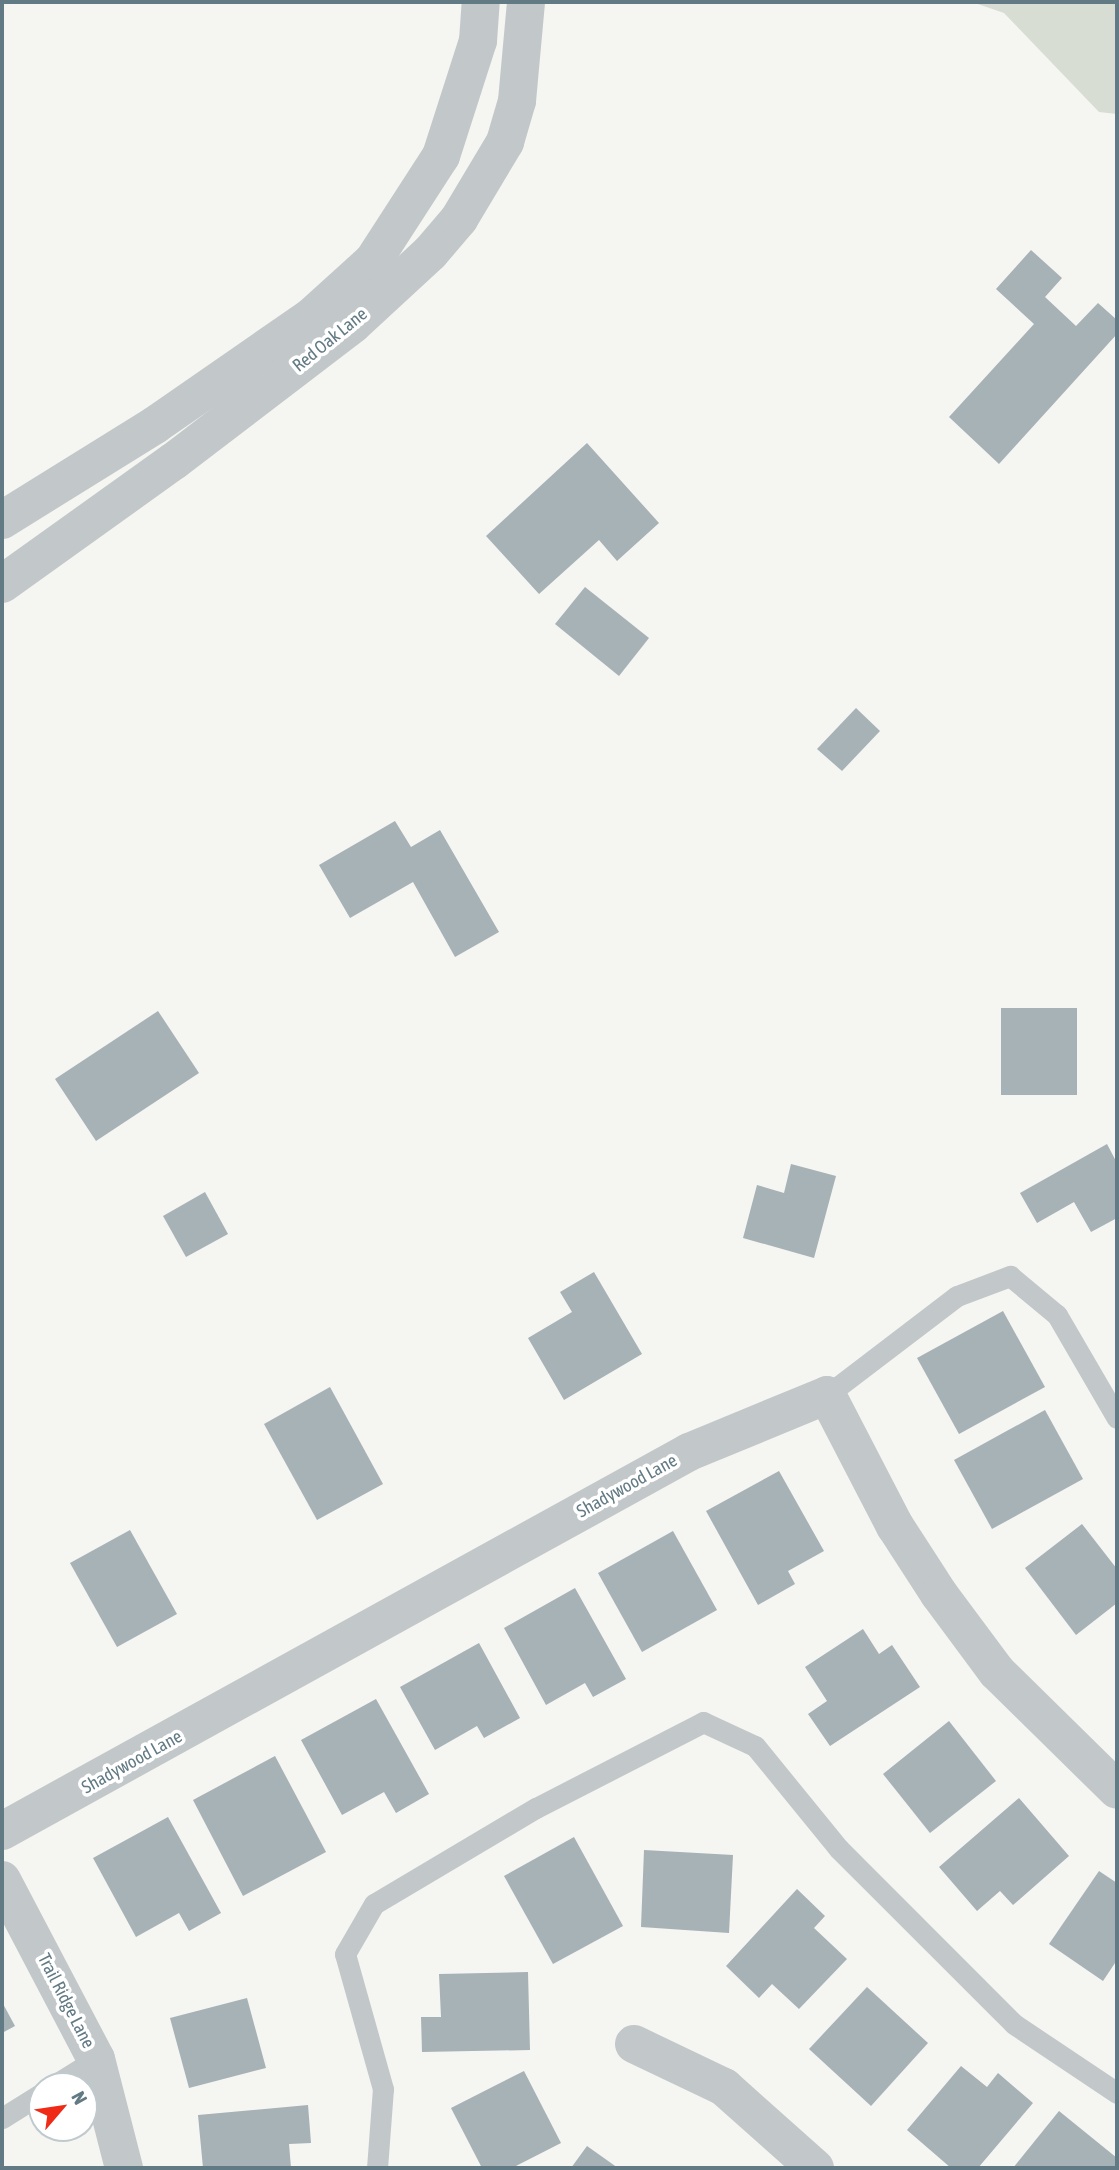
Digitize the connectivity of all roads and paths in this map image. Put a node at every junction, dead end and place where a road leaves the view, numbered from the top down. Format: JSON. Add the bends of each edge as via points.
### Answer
{"nodes":[{"id":1,"x":481,"y":2,"type":"edge"},
{"id":2,"x":526,"y":2,"type":"edge"},
{"id":3,"x":2,"y":520,"type":"edge"},
{"id":4,"x":2,"y":584,"type":"edge"},
{"id":5,"x":827,"y":1395,"type":"junction"},
{"id":6,"x":1117,"y":1418,"type":"edge"},
{"id":7,"x":1117,"y":1790,"type":"edge"},
{"id":8,"x":2,"y":1831,"type":"edge"},
{"id":9,"x":2,"y":1880,"type":"edge"},
{"id":10,"x":634,"y":2045,"type":"dead end"},
{"id":11,"x":96,"y":2059,"type":"junction"},
{"id":12,"x":75,"y":2072,"type":"edge"},
{"id":13,"x":1117,"y":2093,"type":"edge"},
{"id":14,"x":28,"y":2102,"type":"edge"},
{"id":15,"x":2,"y":2118,"type":"edge"},
{"id":16,"x":124,"y":2168,"type":"edge"},
{"id":17,"x":377,"y":2168,"type":"edge"},
{"id":18,"x":816,"y":2168,"type":"edge"}],
"edges":[{"from":1,"to":3,"type":"street","name":"Red Oak Lane","via":[[478,41],[441,156],[373,261],[299,325],[155,425]]},
{"from":2,"to":4,"type":"street","name":"Red Oak Lane","via":[[517,101],[505,142],[459,219],[430,253],[353,324],[174,461]]},
{"from":5,"to":6,"type":"lane","via":[[957,1296],[1010,1276],[1057,1315]]},
{"from":5,"to":7,"type":"street","via":[[895,1526],[939,1594],[997,1672]]},
{"from":5,"to":8,"type":"street","name":"Shadywood Lane","via":[[689,1452]]},
{"from":9,"to":11,"type":"street","name":"Trail Ridge Lane"},
{"from":10,"to":18,"type":"street","via":[[723,2087]]},
{"from":11,"to":12,"type":"lane"},
{"from":11,"to":16,"type":"street","name":"Trail Ridge Lane"},
{"from":13,"to":17,"type":"lane","via":[[1014,2024],[839,1849],[755,1746],[703,1722],[536,1808],[374,1904],[345,1954],[383,2089]]},
{"from":14,"to":15,"type":"lane"}]}
